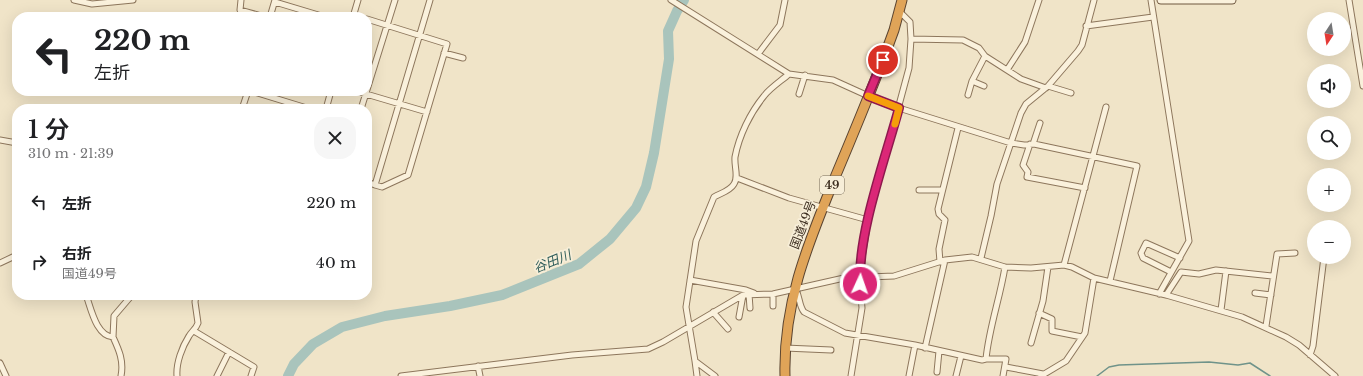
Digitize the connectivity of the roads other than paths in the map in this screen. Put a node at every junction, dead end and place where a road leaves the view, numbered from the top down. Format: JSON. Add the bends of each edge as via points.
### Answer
{"nodes":[{"id":1,"x":74,"y":0,"type":"edge"},
{"id":2,"x":133,"y":0,"type":"edge"},
{"id":3,"x":241,"y":0,"type":"edge"},
{"id":4,"x":358,"y":0,"type":"edge"},
{"id":5,"x":395,"y":0,"type":"edge"},
{"id":6,"x":430,"y":0,"type":"edge"},
{"id":7,"x":670,"y":0,"type":"edge"},
{"id":8,"x":785,"y":0,"type":"edge"},
{"id":9,"x":902,"y":0,"type":"edge"},
{"id":10,"x":1039,"y":0,"type":"edge"},
{"id":11,"x":1094,"y":0,"type":"edge"},
{"id":12,"x":1151,"y":0,"type":"edge"},
{"id":13,"x":1161,"y":0,"type":"edge"},
{"id":14,"x":1232,"y":0,"type":"edge"},
{"id":15,"x":1349,"y":0,"type":"edge"},
{"id":16,"x":275,"y":1,"type":"edge"},
{"id":17,"x":899,"y":11,"type":"junction"},
{"id":18,"x":247,"y":12,"type":"edge"},
{"id":19,"x":272,"y":12,"type":"edge"},
{"id":20,"x":309,"y":12,"type":"edge"},
{"id":21,"x":355,"y":12,"type":"edge"},
{"id":22,"x":1153,"y":17,"type":"junction"},
{"id":23,"x":372,"y":20,"type":"edge"},
{"id":24,"x":387,"y":25,"type":"junction"},
{"id":25,"x":1086,"y":26,"type":"junction"},
{"id":26,"x":420,"y":35,"type":"junction"},
{"id":27,"x":911,"y":39,"type":"junction"},
{"id":28,"x":444,"y":53,"type":"junction"},
{"id":29,"x":758,"y":54,"type":"junction"},
{"id":30,"x":985,"y":56,"type":"junction"},
{"id":31,"x":464,"y":58,"type":"dead end"},
{"id":32,"x":1007,"y":70,"type":"junction"},
{"id":33,"x":372,"y":74,"type":"edge"},
{"id":34,"x":789,"y":74,"type":"junction"},
{"id":35,"x":805,"y":75,"type":"junction"},
{"id":36,"x":972,"y":82,"type":"junction"},
{"id":37,"x":984,"y":86,"type":"dead end"},
{"id":38,"x":1363,"y":86,"type":"edge"},
{"id":39,"x":1047,"y":87,"type":"junction"},
{"id":40,"x":1071,"y":93,"type":"dead end"},
{"id":41,"x":799,"y":94,"type":"dead end"},
{"id":42,"x":968,"y":95,"type":"dead end"},
{"id":43,"x":267,"y":96,"type":"edge"},
{"id":44,"x":372,"y":96,"type":"edge"},
{"id":45,"x":868,"y":96,"type":"junction"},
{"id":46,"x":399,"y":103,"type":"junction"},
{"id":47,"x":294,"y":104,"type":"edge"},
{"id":48,"x":1106,"y":107,"type":"dead end"},
{"id":49,"x":899,"y":108,"type":"junction"},
{"id":50,"x":427,"y":112,"type":"junction"},
{"id":51,"x":1040,"y":123,"type":"dead end"},
{"id":52,"x":958,"y":128,"type":"junction"},
{"id":53,"x":0,"y":140,"type":"edge"},
{"id":54,"x":12,"y":142,"type":"edge"},
{"id":55,"x":1011,"y":143,"type":"junction"},
{"id":56,"x":1031,"y":144,"type":"junction"},
{"id":57,"x":1093,"y":157,"type":"junction"},
{"id":58,"x":737,"y":178,"type":"junction"},
{"id":59,"x":372,"y":184,"type":"edge"},
{"id":60,"x":375,"y":185,"type":"junction"},
{"id":61,"x":1085,"y":188,"type":"junction"},
{"id":62,"x":919,"y":190,"type":"dead end"},
{"id":63,"x":942,"y":190,"type":"junction"},
{"id":64,"x":822,"y":207,"type":"junction"},
{"id":65,"x":868,"y":220,"type":"junction"},
{"id":66,"x":1295,"y":253,"type":"dead end"},
{"id":67,"x":12,"y":257,"type":"edge"},
{"id":68,"x":981,"y":258,"type":"junction"},
{"id":69,"x":1180,"y":258,"type":"junction"},
{"id":70,"x":943,"y":261,"type":"junction"},
{"id":71,"x":0,"y":263,"type":"edge"},
{"id":72,"x":1323,"y":264,"type":"edge"},
{"id":73,"x":1064,"y":266,"type":"junction"},
{"id":74,"x":1005,"y":267,"type":"junction"},
{"id":75,"x":1048,"y":267,"type":"junction"},
{"id":76,"x":1226,"y":271,"type":"junction"},
{"id":77,"x":1171,"y":272,"type":"junction"},
{"id":78,"x":860,"y":276,"type":"junction"},
{"id":79,"x":1273,"y":276,"type":"junction"},
{"id":80,"x":1094,"y":278,"type":"junction"},
{"id":81,"x":690,"y":280,"type":"junction"},
{"id":82,"x":1110,"y":282,"type":"junction"},
{"id":83,"x":795,"y":289,"type":"junction"},
{"id":84,"x":1255,"y":293,"type":"dead end"},
{"id":85,"x":749,"y":294,"type":"junction"},
{"id":86,"x":773,"y":294,"type":"junction"},
{"id":87,"x":1159,"y":294,"type":"junction"},
{"id":88,"x":1166,"y":295,"type":"junction"},
{"id":89,"x":1271,"y":295,"type":"junction"},
{"id":90,"x":88,"y":300,"type":"edge"},
{"id":91,"x":128,"y":300,"type":"edge"},
{"id":92,"x":195,"y":300,"type":"edge"},
{"id":93,"x":773,"y":306,"type":"dead end"},
{"id":94,"x":750,"y":308,"type":"dead end"},
{"id":95,"x":1221,"y":310,"type":"junction"},
{"id":96,"x":713,"y":312,"type":"junction"},
{"id":97,"x":1040,"y":313,"type":"junction"},
{"id":98,"x":739,"y":317,"type":"dead end"},
{"id":99,"x":689,"y":326,"type":"junction"},
{"id":100,"x":1266,"y":326,"type":"junction"},
{"id":101,"x":728,"y":329,"type":"dead end"},
{"id":102,"x":194,"y":331,"type":"junction"},
{"id":103,"x":858,"y":336,"type":"junction"},
{"id":104,"x":113,"y":337,"type":"junction"},
{"id":105,"x":1082,"y":337,"type":"junction"},
{"id":106,"x":1031,"y":343,"type":"dead end"},
{"id":107,"x":914,"y":345,"type":"junction"},
{"id":108,"x":785,"y":348,"type":"junction"},
{"id":109,"x":925,"y":348,"type":"junction"},
{"id":110,"x":831,"y":350,"type":"dead end"},
{"id":111,"x":939,"y":351,"type":"junction"},
{"id":112,"x":229,"y":352,"type":"junction"},
{"id":113,"x":1310,"y":355,"type":"junction"},
{"id":114,"x":961,"y":356,"type":"junction"},
{"id":115,"x":986,"y":360,"type":"junction"},
{"id":116,"x":695,"y":361,"type":"junction"},
{"id":117,"x":0,"y":363,"type":"edge"},
{"id":118,"x":478,"y":366,"type":"junction"},
{"id":119,"x":1006,"y":367,"type":"junction"},
{"id":120,"x":937,"y":372,"type":"dead end"},
{"id":121,"x":1042,"y":375,"type":"edge"},
{"id":122,"x":6,"y":376,"type":"edge"},
{"id":123,"x":121,"y":376,"type":"edge"},
{"id":124,"x":177,"y":376,"type":"edge"},
{"id":125,"x":217,"y":376,"type":"edge"},
{"id":126,"x":252,"y":376,"type":"edge"},
{"id":127,"x":401,"y":376,"type":"edge"},
{"id":128,"x":480,"y":376,"type":"edge"},
{"id":129,"x":697,"y":376,"type":"edge"},
{"id":130,"x":714,"y":376,"type":"edge"},
{"id":131,"x":784,"y":376,"type":"edge"},
{"id":132,"x":851,"y":376,"type":"edge"},
{"id":133,"x":908,"y":376,"type":"edge"},
{"id":134,"x":956,"y":376,"type":"edge"},
{"id":135,"x":1003,"y":376,"type":"edge"},
{"id":136,"x":1335,"y":376,"type":"edge"}],
"edges":[{"from":1,"to":2,"type":"street","via":[[92,4]]},
{"from":3,"to":18,"type":"street","via":[[240,10]]},
{"from":4,"to":21,"type":"street"},
{"from":5,"to":24,"type":"street"},
{"from":6,"to":26,"type":"street"},
{"from":7,"to":29,"type":"street"},
{"from":8,"to":29,"type":"street","via":[[780,25]]},
{"from":9,"to":17,"type":"highway","name":"国道49号","number":"49"},
{"from":10,"to":32,"type":"street","via":[[1025,42]]},
{"from":11,"to":25,"type":"street"},
{"from":12,"to":22,"type":"street"},
{"from":13,"to":14,"type":"street"},
{"from":15,"to":38,"type":"street"},
{"from":16,"to":19,"type":"street"},
{"from":16,"to":20,"type":"street"},
{"from":17,"to":27,"type":"street","via":[[910,22]]},
{"from":17,"to":45,"type":"highway","name":"国道49号","number":"49","via":[[889,45]]},
{"from":22,"to":25,"type":"street"},
{"from":22,"to":69,"type":"street","via":[[1189,241]]},
{"from":23,"to":24,"type":"street"},
{"from":24,"to":26,"type":"street"},
{"from":24,"to":33,"type":"street"},
{"from":25,"to":39,"type":"street","via":[[1082,45]]},
{"from":26,"to":28,"type":"street","via":[[447,44]]},
{"from":26,"to":46,"type":"street"},
{"from":27,"to":30,"type":"street","via":[[963,40],[979,48]]},
{"from":27,"to":49,"type":"street","via":[[909,68]]},
{"from":28,"to":31,"type":"street"},
{"from":28,"to":50,"type":"street"},
{"from":29,"to":34,"type":"street"},
{"from":30,"to":32,"type":"street"},
{"from":30,"to":36,"type":"street"},
{"from":32,"to":39,"type":"street"},
{"from":34,"to":35,"type":"street"},
{"from":34,"to":58,"type":"street","via":[[764,96],[744,130],[734,164]]},
{"from":35,"to":41,"type":"street"},
{"from":35,"to":45,"type":"street","via":[[832,80]]},
{"from":36,"to":37,"type":"street"},
{"from":36,"to":42,"type":"street"},
{"from":39,"to":40,"type":"street"},
{"from":39,"to":55,"type":"street","via":[[1023,108]]},
{"from":43,"to":47,"type":"street"},
{"from":44,"to":46,"type":"street"},
{"from":45,"to":49,"type":"street"},
{"from":45,"to":64,"type":"highway","name":"国道49号","number":"49"},
{"from":46,"to":50,"type":"street"},
{"from":46,"to":60,"type":"street"},
{"from":48,"to":57,"type":"street"},
{"from":49,"to":52,"type":"street"},
{"from":49,"to":65,"type":"street"},
{"from":50,"to":60,"type":"street","via":[[408,175],[382,187]]},
{"from":51,"to":56,"type":"street"},
{"from":52,"to":55,"type":"street"},
{"from":52,"to":63,"type":"street"},
{"from":53,"to":54,"type":"street"},
{"from":55,"to":56,"type":"street"},
{"from":55,"to":68,"type":"street","via":[[997,184]]},
{"from":56,"to":57,"type":"street"},
{"from":56,"to":61,"type":"street","via":[[1023,165],[1028,172],[1027,176]]},
{"from":57,"to":61,"type":"street"},
{"from":57,"to":82,"type":"street","via":[[1137,166]]},
{"from":58,"to":64,"type":"street","via":[[789,198]]},
{"from":58,"to":81,"type":"street","via":[[734,186],[714,197],[710,204],[696,241]]},
{"from":59,"to":60,"type":"street"},
{"from":61,"to":73,"type":"street"},
{"from":62,"to":63,"type":"street"},
{"from":63,"to":70,"type":"street","via":[[938,212],[945,220],[939,249]]},
{"from":64,"to":65,"type":"street"},
{"from":64,"to":83,"type":"highway","name":"国道49号","number":"49","via":[[804,255]]},
{"from":65,"to":78,"type":"street"},
{"from":66,"to":79,"type":"street","via":[[1276,254]]},
{"from":67,"to":71,"type":"street"},
{"from":68,"to":70,"type":"street","via":[[966,257]]},
{"from":68,"to":74,"type":"street"},
{"from":69,"to":77,"type":"street"},
{"from":69,"to":77,"type":"street","via":[[1146,243],[1141,253],[1143,258]]},
{"from":70,"to":78,"type":"street","via":[[894,276]]},
{"from":70,"to":109,"type":"street"},
{"from":72,"to":113,"type":"street","via":[[1314,346]]},
{"from":73,"to":75,"type":"street"},
{"from":73,"to":80,"type":"street","via":[[1082,271]]},
{"from":74,"to":75,"type":"street"},
{"from":74,"to":115,"type":"street","via":[[988,336]]},
{"from":75,"to":97,"type":"street"},
{"from":76,"to":79,"type":"street"},
{"from":76,"to":88,"type":"street","via":[[1216,270],[1199,274],[1180,272]]},
{"from":76,"to":95,"type":"street"},
{"from":77,"to":87,"type":"street"},
{"from":78,"to":83,"type":"street"},
{"from":78,"to":103,"type":"street","via":[[862,308]]},
{"from":79,"to":89,"type":"street"},
{"from":80,"to":82,"type":"street"},
{"from":80,"to":105,"type":"street","via":[[1087,326]]},
{"from":81,"to":85,"type":"street","via":[[746,290]]},
{"from":81,"to":99,"type":"street","via":[[686,307]]},
{"from":82,"to":87,"type":"street"},
{"from":83,"to":86,"type":"street"},
{"from":83,"to":103,"type":"street","via":[[804,312],[835,330]]},
{"from":83,"to":108,"type":"highway","name":"国道49号","number":"49"},
{"from":84,"to":89,"type":"street"},
{"from":85,"to":86,"type":"street"},
{"from":85,"to":94,"type":"street"},
{"from":85,"to":96,"type":"street"},
{"from":85,"to":98,"type":"street"},
{"from":86,"to":93,"type":"street"},
{"from":87,"to":88,"type":"street"},
{"from":88,"to":95,"type":"street"},
{"from":89,"to":100,"type":"street"},
{"from":90,"to":104,"type":"street","via":[[94,320],[106,335]]},
{"from":91,"to":104,"type":"street","via":[[114,316]]},
{"from":92,"to":102,"type":"street","via":[[199,320]]},
{"from":95,"to":100,"type":"street"},
{"from":96,"to":99,"type":"street"},
{"from":96,"to":101,"type":"street"},
{"from":97,"to":105,"type":"street","via":[[1052,319],[1052,331]]},
{"from":97,"to":106,"type":"street"},
{"from":99,"to":116,"type":"street"},
{"from":99,"to":118,"type":"street","via":[[648,349]]},
{"from":100,"to":113,"type":"street"},
{"from":102,"to":112,"type":"street"},
{"from":102,"to":124,"type":"street","via":[[183,348],[176,368]]},
{"from":103,"to":107,"type":"street"},
{"from":103,"to":132,"type":"street"},
{"from":104,"to":123,"type":"street","via":[[123,365]]},
{"from":105,"to":121,"type":"street","via":[[1066,361]]},
{"from":107,"to":109,"type":"street"},
{"from":107,"to":133,"type":"street"},
{"from":108,"to":110,"type":"street"},
{"from":108,"to":131,"type":"highway","name":"国道49号","number":"49"},
{"from":109,"to":111,"type":"street"},
{"from":111,"to":114,"type":"street"},
{"from":111,"to":120,"type":"street"},
{"from":112,"to":125,"type":"street"},
{"from":112,"to":126,"type":"street","via":[[254,367]]},
{"from":113,"to":136,"type":"street"},
{"from":114,"to":115,"type":"street"},
{"from":114,"to":134,"type":"street"},
{"from":115,"to":119,"type":"street","via":[[1006,359]]},
{"from":116,"to":129,"type":"street"},
{"from":116,"to":130,"type":"street"},
{"from":117,"to":122,"type":"street"},
{"from":118,"to":127,"type":"street"},
{"from":118,"to":128,"type":"street"},
{"from":119,"to":121,"type":"street"},
{"from":119,"to":135,"type":"street"}]}
